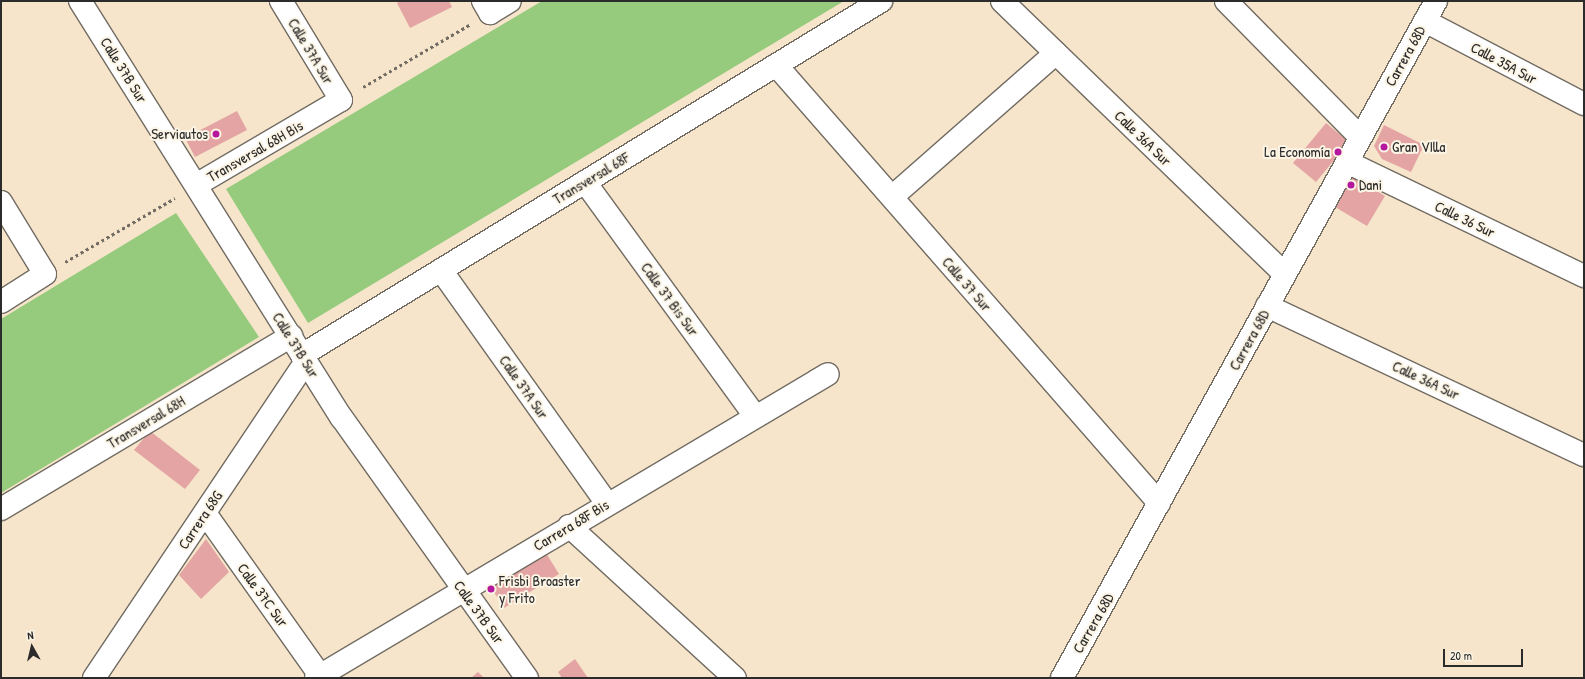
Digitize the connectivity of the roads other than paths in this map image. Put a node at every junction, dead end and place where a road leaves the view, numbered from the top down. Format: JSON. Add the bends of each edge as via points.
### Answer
{"nodes":[{"id":1,"x":80,"y":1,"type":"edge"},
{"id":2,"x":281,"y":1,"type":"edge"},
{"id":3,"x":510,"y":1,"type":"edge"},
{"id":4,"x":881,"y":1,"type":"edge"},
{"id":5,"x":1002,"y":1,"type":"edge"},
{"id":6,"x":1226,"y":1,"type":"edge"},
{"id":7,"x":1436,"y":1,"type":"edge"},
{"id":8,"x":486,"y":7,"type":"edge"},
{"id":9,"x":1425,"y":21,"type":"junction"},
{"id":10,"x":1056,"y":53,"type":"junction"},
{"id":11,"x":776,"y":65,"type":"junction"},
{"id":12,"x":341,"y":100,"type":"joint"},
{"id":13,"x":1584,"y":104,"type":"edge"},
{"id":14,"x":1360,"y":137,"type":"junction"},
{"id":15,"x":1347,"y":162,"type":"junction"},
{"id":16,"x":585,"y":182,"type":"junction"},
{"id":17,"x":196,"y":185,"type":"junction"},
{"id":18,"x":892,"y":197,"type":"junction"},
{"id":19,"x":1,"y":202,"type":"edge"},
{"id":20,"x":441,"y":270,"type":"junction"},
{"id":21,"x":1285,"y":274,"type":"junction"},
{"id":22,"x":1584,"y":276,"type":"edge"},
{"id":23,"x":1,"y":302,"type":"edge"},
{"id":24,"x":1268,"y":306,"type":"junction"},
{"id":25,"x":290,"y":336,"type":"junction"},
{"id":26,"x":304,"y":358,"type":"junction"},
{"id":27,"x":828,"y":374,"type":"dead end"},
{"id":28,"x":756,"y":416,"type":"junction"},
{"id":29,"x":1584,"y":455,"type":"edge"},
{"id":30,"x":1159,"y":503,"type":"junction"},
{"id":31,"x":607,"y":504,"type":"junction"},
{"id":32,"x":1,"y":509,"type":"edge"},
{"id":33,"x":205,"y":513,"type":"junction"},
{"id":34,"x":569,"y":526,"type":"junction"},
{"id":35,"x":462,"y":589,"type":"junction"},
{"id":36,"x":319,"y":676,"type":"edge"},
{"id":37,"x":94,"y":678,"type":"edge"},
{"id":38,"x":527,"y":678,"type":"edge"},
{"id":39,"x":735,"y":678,"type":"edge"},
{"id":40,"x":1062,"y":678,"type":"edge"}],
"edges":[{"from":1,"to":17,"type":"street","name":"Calle 37B Sur"},
{"from":2,"to":12,"type":"street","name":"Calle 37A Sur"},
{"from":3,"to":8,"type":"street"},
{"from":4,"to":11,"type":"street","name":"Transversal 68F"},
{"from":5,"to":10,"type":"street","name":"Calle 36A Sur"},
{"from":6,"to":14,"type":"street"},
{"from":7,"to":9,"type":"street","name":"Carrera 68D"},
{"from":9,"to":13,"type":"street","name":"Calle 35A Sur"},
{"from":9,"to":14,"type":"street","name":"Carrera 68D"},
{"from":10,"to":18,"type":"street"},
{"from":10,"to":21,"type":"street","name":"Calle 36A Sur"},
{"from":11,"to":16,"type":"street","name":"Transversal 68F"},
{"from":11,"to":18,"type":"street","name":"Calle 37 Sur"},
{"from":12,"to":17,"type":"street","name":"Transversal 68H Bis"},
{"from":14,"to":15,"type":"street","name":"Carrera 68D"},
{"from":15,"to":21,"type":"street","name":"Carrera 68D"},
{"from":15,"to":22,"type":"street","name":"Calle 36 Sur"},
{"from":16,"to":20,"type":"street","name":"Transversal 68F"},
{"from":16,"to":28,"type":"street","name":"Calle 37 Bis Sur"},
{"from":17,"to":25,"type":"street","name":"Calle 37B Sur"},
{"from":18,"to":30,"type":"street","name":"Calle 37 Sur"},
{"from":19,"to":23,"type":"street","via":[[45,274]]},
{"from":20,"to":26,"type":"street","name":"Transversal 68F"},
{"from":20,"to":31,"type":"street","name":"Calle 37A Sur"},
{"from":21,"to":24,"type":"street","name":"Carrera 68D"},
{"from":24,"to":29,"type":"street","name":"Calle 36A Sur"},
{"from":24,"to":30,"type":"street","name":"Carrera 68D"},
{"from":25,"to":26,"type":"street","name":"Calle 37B Sur"},
{"from":25,"to":32,"type":"street","name":"Transversal 68H"},
{"from":26,"to":33,"type":"street","name":"Carrera 68G"},
{"from":26,"to":35,"type":"street","name":"Calle 37B Sur"},
{"from":27,"to":28,"type":"street","name":"Carrera 68F Bis"},
{"from":28,"to":31,"type":"street","name":"Carrera 68F Bis"},
{"from":30,"to":40,"type":"street","name":"Carrera 68D"},
{"from":31,"to":34,"type":"street","name":"Carrera 68F Bis"},
{"from":33,"to":36,"type":"street","name":"Calle 37C Sur"},
{"from":33,"to":37,"type":"street","name":"Carrera 68G"},
{"from":34,"to":35,"type":"street","name":"Carrera 68F Bis"},
{"from":34,"to":39,"type":"street"},
{"from":35,"to":36,"type":"street","name":"Carrera 68F Bis"},
{"from":35,"to":38,"type":"street","name":"Calle 37B Sur"}]}
